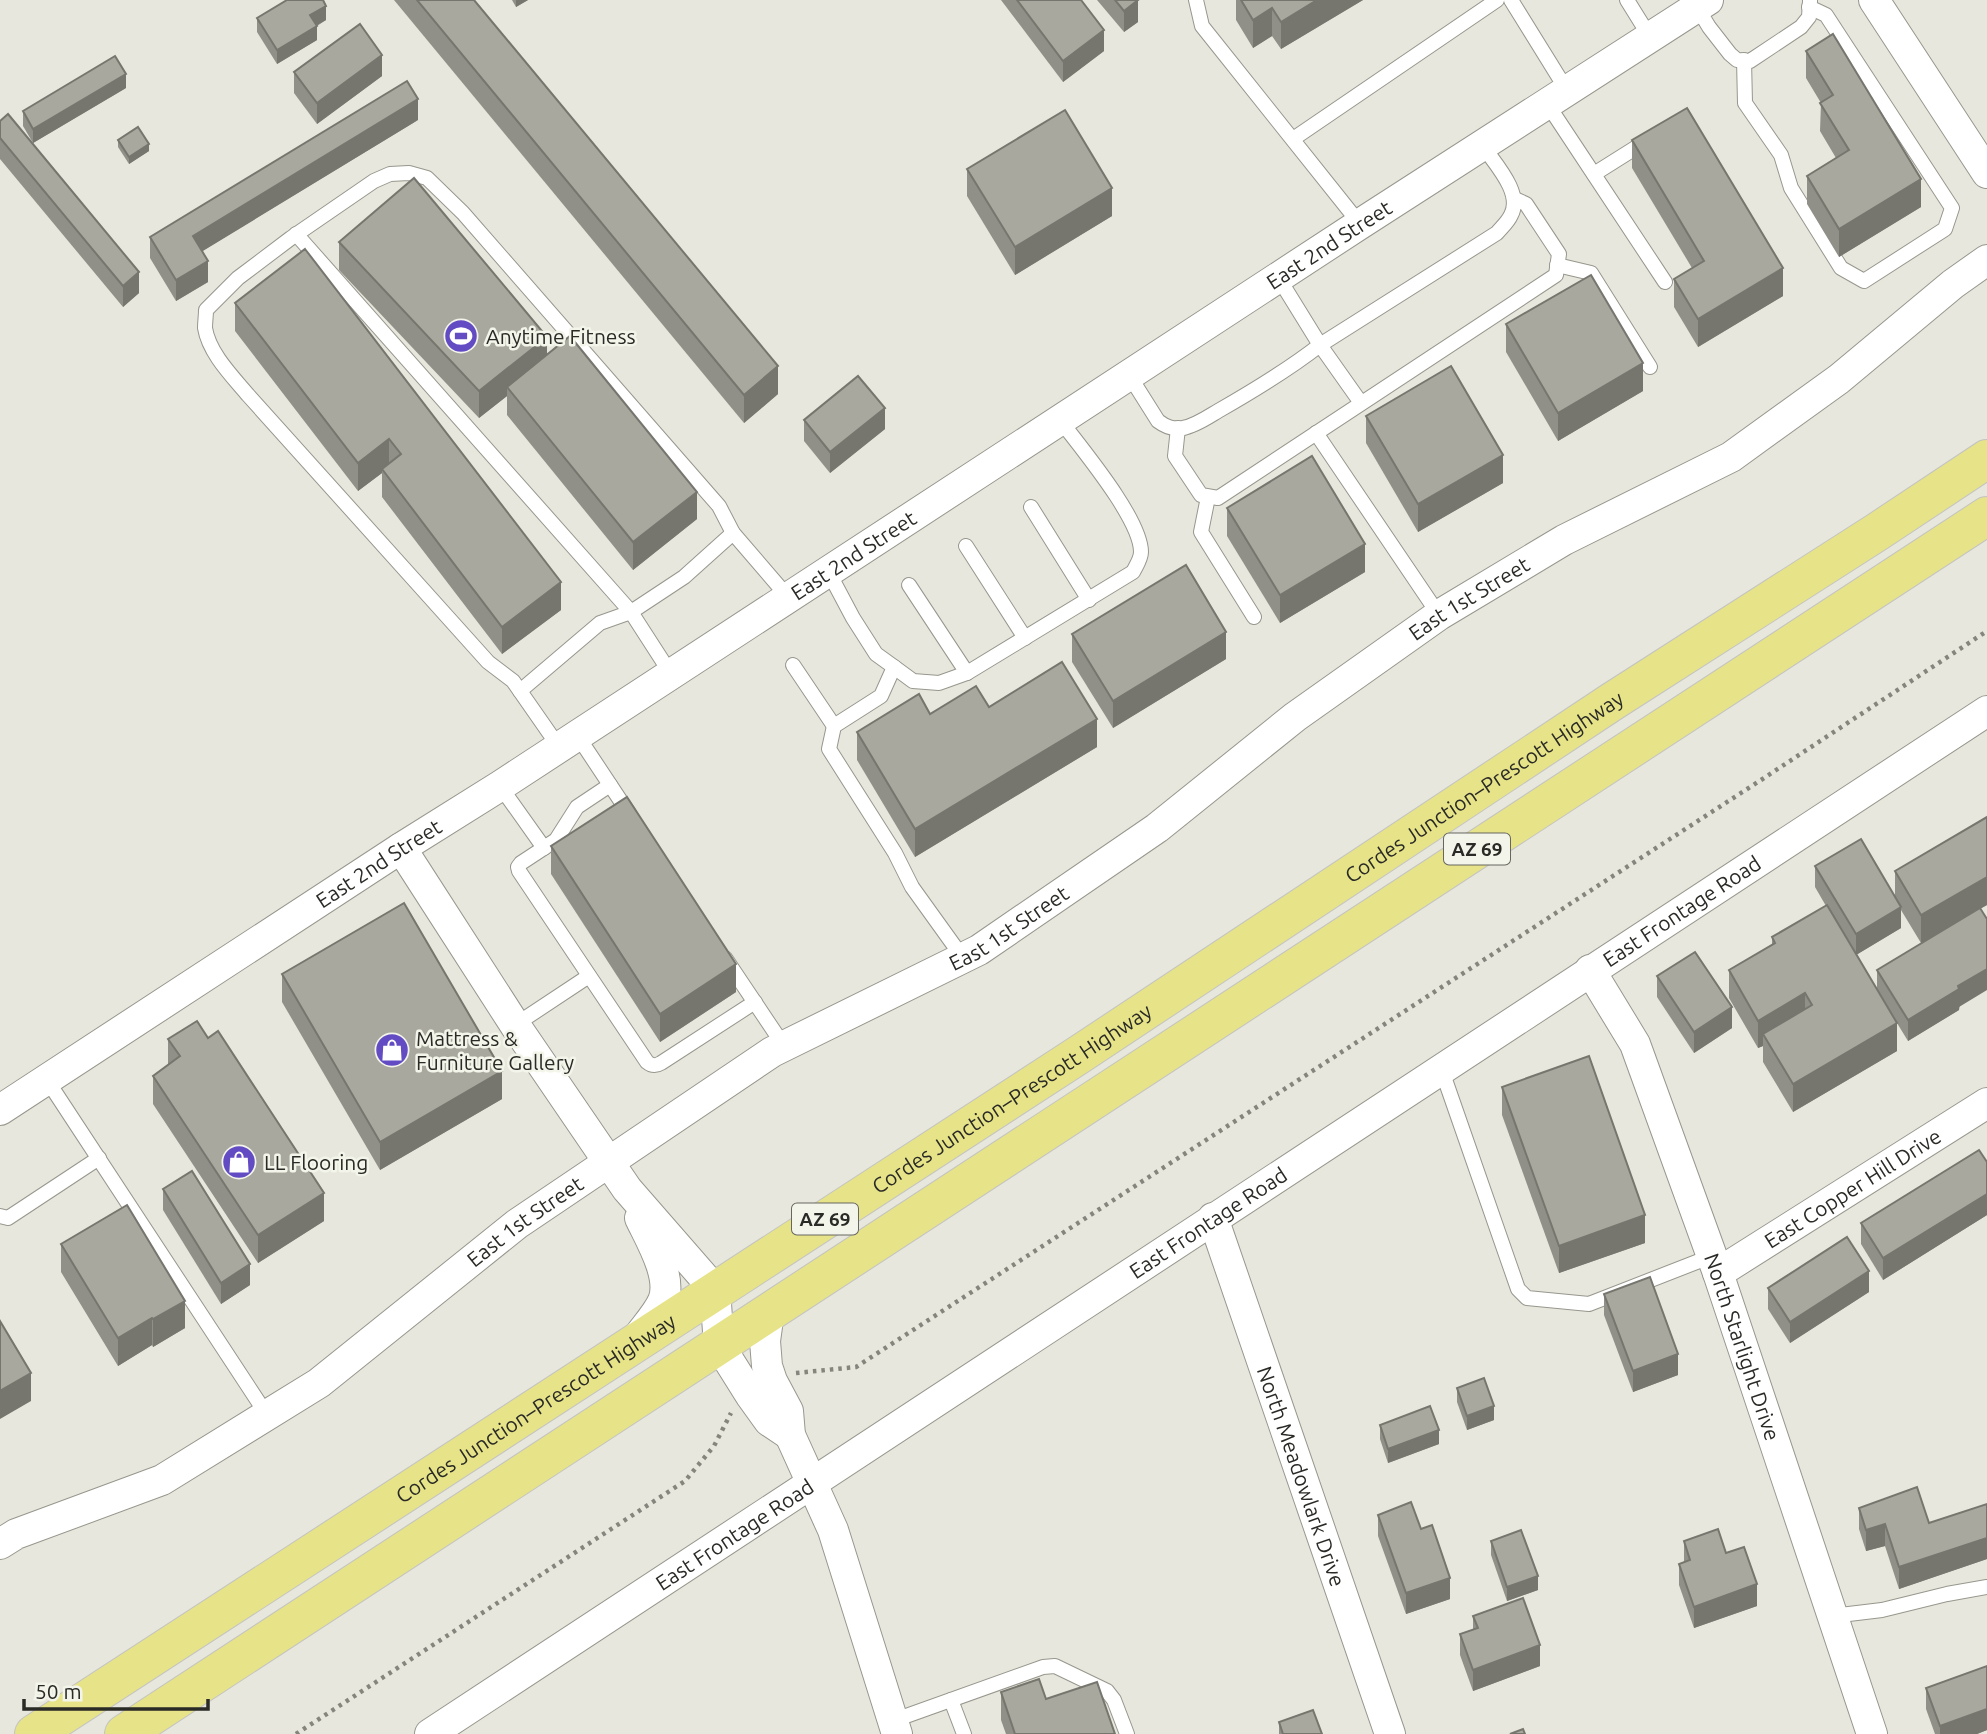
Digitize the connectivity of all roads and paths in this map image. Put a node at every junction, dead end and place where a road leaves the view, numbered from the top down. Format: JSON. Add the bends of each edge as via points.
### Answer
{"nodes":[{"id":1,"x":1196,"y":0,"type":"edge"},
{"id":2,"x":1497,"y":0,"type":"edge"},
{"id":3,"x":1511,"y":0,"type":"edge"},
{"id":4,"x":1627,"y":0,"type":"edge"},
{"id":5,"x":1874,"y":0,"type":"edge"},
{"id":6,"x":1702,"y":3,"type":"edge"},
{"id":7,"x":1810,"y":4,"type":"edge"},
{"id":8,"x":1650,"y":37,"type":"junction"},
{"id":9,"x":1744,"y":60,"type":"junction"},
{"id":10,"x":1558,"y":98,"type":"junction"},
{"id":11,"x":1662,"y":131,"type":"edge"},
{"id":12,"x":1293,"y":139,"type":"junction"},
{"id":13,"x":1483,"y":146,"type":"junction"},
{"id":14,"x":1987,"y":173,"type":"edge"},
{"id":15,"x":1594,"y":174,"type":"junction"},
{"id":16,"x":1515,"y":199,"type":"junction"},
{"id":17,"x":1360,"y":224,"type":"junction"},
{"id":18,"x":296,"y":234,"type":"junction"},
{"id":19,"x":1987,"y":261,"type":"edge"},
{"id":20,"x":1557,"y":265,"type":"junction"},
{"id":21,"x":1278,"y":277,"type":"junction"},
{"id":22,"x":1665,"y":282,"type":"dead end"},
{"id":23,"x":1320,"y":345,"type":"junction"},
{"id":24,"x":1650,"y":367,"type":"dead end"},
{"id":25,"x":1129,"y":375,"type":"junction"},
{"id":26,"x":1361,"y":403,"type":"junction"},
{"id":27,"x":1060,"y":420,"type":"junction"},
{"id":28,"x":1178,"y":428,"type":"junction"},
{"id":29,"x":1316,"y":433,"type":"junction"},
{"id":30,"x":1987,"y":459,"type":"edge"},
{"id":31,"x":1208,"y":497,"type":"junction"},
{"id":32,"x":1031,"y":507,"type":"dead end"},
{"id":33,"x":1987,"y":516,"type":"edge"},
{"id":34,"x":733,"y":533,"type":"junction"},
{"id":35,"x":966,"y":546,"type":"dead end"},
{"id":36,"x":828,"y":571,"type":"junction"},
{"id":37,"x":909,"y":585,"type":"dead end"},
{"id":38,"x":788,"y":597,"type":"junction"},
{"id":39,"x":1089,"y":600,"type":"junction"},
{"id":40,"x":631,"y":612,"type":"junction"},
{"id":41,"x":1439,"y":615,"type":"junction"},
{"id":42,"x":1254,"y":617,"type":"dead end"},
{"id":43,"x":1987,"y":631,"type":"edge"},
{"id":44,"x":1025,"y":638,"type":"junction"},
{"id":45,"x":793,"y":665,"type":"dead end"},
{"id":46,"x":894,"y":667,"type":"junction"},
{"id":47,"x":967,"y":673,"type":"junction"},
{"id":48,"x":671,"y":674,"type":"junction"},
{"id":49,"x":520,"y":691,"type":"junction"},
{"id":50,"x":1987,"y":711,"type":"edge"},
{"id":51,"x":834,"y":726,"type":"junction"},
{"id":52,"x":568,"y":741,"type":"junction"},
{"id":53,"x":610,"y":785,"type":"junction"},
{"id":54,"x":500,"y":786,"type":"junction"},
{"id":55,"x":641,"y":831,"type":"edge"},
{"id":56,"x":401,"y":848,"type":"junction"},
{"id":57,"x":544,"y":848,"type":"junction"},
{"id":58,"x":717,"y":945,"type":"edge"},
{"id":59,"x":963,"y":958,"type":"junction"},
{"id":60,"x":1590,"y":970,"type":"junction"},
{"id":61,"x":589,"y":976,"type":"junction"},
{"id":62,"x":755,"y":1002,"type":"junction"},
{"id":63,"x":515,"y":1025,"type":"junction"},
{"id":64,"x":784,"y":1046,"type":"junction"},
{"id":65,"x":1441,"y":1069,"type":"junction"},
{"id":66,"x":47,"y":1080,"type":"junction"},
{"id":67,"x":1987,"y":1103,"type":"edge"},
{"id":68,"x":0,"y":1111,"type":"edge"},
{"id":69,"x":99,"y":1158,"type":"junction"},
{"id":70,"x":610,"y":1163,"type":"junction"},
{"id":71,"x":628,"y":1189,"type":"junction"},
{"id":72,"x":0,"y":1216,"type":"edge"},
{"id":73,"x":1213,"y":1218,"type":"junction"},
{"id":74,"x":1715,"y":1265,"type":"junction"},
{"id":75,"x":715,"y":1290,"type":"junction"},
{"id":76,"x":769,"y":1312,"type":"junction"},
{"id":77,"x":634,"y":1342,"type":"junction"},
{"id":78,"x":719,"y":1345,"type":"junction"},
{"id":79,"x":795,"y":1373,"type":"dead end"},
{"id":80,"x":735,"y":1406,"type":"dead end"},
{"id":81,"x":267,"y":1415,"type":"junction"},
{"id":82,"x":790,"y":1435,"type":"junction"},
{"id":83,"x":813,"y":1484,"type":"junction"},
{"id":84,"x":0,"y":1544,"type":"edge"},
{"id":85,"x":1987,"y":1587,"type":"edge"},
{"id":86,"x":1832,"y":1616,"type":"junction"},
{"id":87,"x":951,"y":1700,"type":"junction"},
{"id":88,"x":895,"y":1728,"type":"edge"},
{"id":89,"x":34,"y":1734,"type":"edge"},
{"id":90,"x":124,"y":1734,"type":"edge"},
{"id":91,"x":296,"y":1734,"type":"edge"},
{"id":92,"x":430,"y":1734,"type":"edge"},
{"id":93,"x":964,"y":1734,"type":"edge"},
{"id":94,"x":1127,"y":1734,"type":"edge"},
{"id":95,"x":1390,"y":1734,"type":"edge"},
{"id":96,"x":1871,"y":1734,"type":"edge"}],
"edges":[{"from":1,"to":12,"type":"lane","via":[[1202,26]]},
{"from":2,"to":12,"type":"lane"},
{"from":3,"to":10,"type":"lane"},
{"from":4,"to":8,"type":"lane"},
{"from":5,"to":14,"type":"street"},
{"from":6,"to":8,"type":"street","name":"East 2nd Street"},
{"from":6,"to":9,"type":"lane","via":[[1709,27],[1730,54]]},
{"from":7,"to":9,"type":"lane","via":[[1801,27],[1750,61]]},
{"from":7,"to":9,"type":"lane","via":[[1826,15],[1952,208],[1945,229],[1864,281],[1841,268],[1790,188],[1781,155],[1745,103]]},
{"from":8,"to":10,"type":"street","name":"East 2nd Street"},
{"from":10,"to":13,"type":"street","name":"East 2nd Street"},
{"from":10,"to":15,"type":"lane"},
{"from":11,"to":15,"type":"lane"},
{"from":12,"to":17,"type":"lane"},
{"from":13,"to":16,"type":"lane"},
{"from":13,"to":17,"type":"street","name":"East 2nd Street"},
{"from":15,"to":22,"type":"lane"},
{"from":16,"to":20,"type":"lane","via":[[1526,204],[1559,254]]},
{"from":16,"to":23,"type":"lane","via":[[1512,214],[1497,233]]},
{"from":17,"to":21,"type":"street","name":"East 2nd Street"},
{"from":18,"to":34,"type":"lane","via":[[390,174],[427,178],[463,213],[719,506]]},
{"from":18,"to":40,"type":"lane"},
{"from":18,"to":49,"type":"lane","via":[[237,278],[206,310],[205,328],[212,345],[248,396],[488,662]]},
{"from":19,"to":41,"type":"street","name":"East 1st Street","via":[[1839,379],[1731,457],[1564,540]]},
{"from":20,"to":24,"type":"lane","via":[[1591,273]]},
{"from":20,"to":26,"type":"lane","via":[[1556,275]]},
{"from":21,"to":23,"type":"lane"},
{"from":21,"to":25,"type":"street","name":"East 2nd Street"},
{"from":23,"to":26,"type":"lane"},
{"from":23,"to":28,"type":"lane","via":[[1225,407],[1192,426]]},
{"from":25,"to":27,"type":"street","name":"East 2nd Street"},
{"from":25,"to":28,"type":"lane","via":[[1158,421]]},
{"from":26,"to":29,"type":"lane"},
{"from":27,"to":36,"type":"street","name":"East 2nd Street"},
{"from":27,"to":39,"type":"lane","via":[[1128,514],[1139,537],[1141,555],[1133,572]]},
{"from":28,"to":31,"type":"lane","via":[[1175,456],[1200,495]]},
{"from":29,"to":31,"type":"lane","via":[[1218,498]]},
{"from":29,"to":41,"type":"lane"},
{"from":30,"to":75,"type":"main road","name":"Cordes Junction–Prescott Highway","number":"AZ 69"},
{"from":31,"to":42,"type":"lane","via":[[1201,532]]},
{"from":32,"to":39,"type":"lane"},
{"from":33,"to":76,"type":"main road","number":"AZ 69"},
{"from":34,"to":38,"type":"lane"},
{"from":34,"to":40,"type":"lane","via":[[684,577]]},
{"from":35,"to":44,"type":"lane"},
{"from":36,"to":38,"type":"street","name":"East 2nd Street"},
{"from":36,"to":46,"type":"lane","via":[[876,654]]},
{"from":37,"to":47,"type":"lane"},
{"from":38,"to":48,"type":"street","name":"East 2nd Street"},
{"from":39,"to":44,"type":"lane"},
{"from":40,"to":48,"type":"lane"},
{"from":40,"to":49,"type":"lane","via":[[600,623]]},
{"from":41,"to":59,"type":"street","name":"East 1st Street","via":[[1295,717],[1157,828]]},
{"from":43,"to":79,"type":"path","via":[[856,1367]]},
{"from":44,"to":47,"type":"lane"},
{"from":45,"to":51,"type":"lane"},
{"from":46,"to":47,"type":"lane","via":[[914,681],[939,683]]},
{"from":46,"to":51,"type":"lane","via":[[881,696]]},
{"from":48,"to":52,"type":"street","name":"East 2nd Street"},
{"from":49,"to":52,"type":"lane"},
{"from":50,"to":60,"type":"street","name":"East Frontage Road"},
{"from":51,"to":59,"type":"lane","via":[[829,749],[912,887]]},
{"from":52,"to":53,"type":"lane"},
{"from":52,"to":54,"type":"street","name":"East 2nd Street"},
{"from":53,"to":55,"type":"lane"},
{"from":53,"to":57,"type":"lane","via":[[577,807],[560,836]]},
{"from":54,"to":56,"type":"street","name":"East 2nd Street"},
{"from":54,"to":57,"type":"lane"},
{"from":56,"to":63,"type":"street"},
{"from":56,"to":66,"type":"street","name":"East 2nd Street"},
{"from":57,"to":61,"type":"lane","via":[[521,863],[519,872]]},
{"from":58,"to":62,"type":"lane"},
{"from":59,"to":64,"type":"street","name":"East 1st Street"},
{"from":60,"to":65,"type":"street","name":"East Frontage Road"},
{"from":60,"to":74,"type":"street","name":"North Starlight Drive","via":[[1634,1044]]},
{"from":61,"to":62,"type":"lane","via":[[647,1062],[656,1066]]},
{"from":61,"to":63,"type":"lane"},
{"from":62,"to":64,"type":"lane"},
{"from":63,"to":70,"type":"street"},
{"from":64,"to":70,"type":"street","name":"East 1st Street"},
{"from":65,"to":73,"type":"street","name":"East Frontage Road"},
{"from":65,"to":74,"type":"lane","via":[[1522,1295],[1589,1304]]},
{"from":66,"to":68,"type":"street","name":"East 2nd Street"},
{"from":66,"to":69,"type":"lane"},
{"from":67,"to":74,"type":"street","name":"East Copper Hill Drive"},
{"from":69,"to":72,"type":"lane","via":[[8,1218]]},
{"from":69,"to":81,"type":"lane"},
{"from":70,"to":71,"type":"street"},
{"from":70,"to":81,"type":"street","name":"East 1st Street","via":[[517,1224],[319,1383]]},
{"from":71,"to":75,"type":"street"},
{"from":71,"to":77,"type":"street","via":[[664,1273],[666,1288],[663,1301]]},
{"from":73,"to":83,"type":"street","name":"East Frontage Road"},
{"from":73,"to":95,"type":"street","name":"North Meadowlark Drive"},
{"from":74,"to":86,"type":"street","name":"North Starlight Drive"},
{"from":75,"to":77,"type":"main road","name":"Cordes Junction–Prescott Highway","number":"AZ 69"},
{"from":75,"to":78,"type":"street"},
{"from":76,"to":78,"type":"main road","number":"AZ 69"},
{"from":76,"to":82,"type":"street","via":[[767,1366],[788,1411]]},
{"from":77,"to":89,"type":"main road","name":"Cordes Junction–Prescott Highway","number":"AZ 69"},
{"from":78,"to":82,"type":"street","via":[[769,1421]]},
{"from":78,"to":90,"type":"main road","number":"AZ 69"},
{"from":80,"to":91,"type":"path","via":[[713,1446],[685,1481]]},
{"from":81,"to":84,"type":"street","name":"East 1st Street","via":[[162,1480]]},
{"from":82,"to":83,"type":"street"},
{"from":83,"to":88,"type":"street","via":[[833,1530]]},
{"from":83,"to":92,"type":"street","name":"East Frontage Road"},
{"from":85,"to":86,"type":"lane"},
{"from":86,"to":96,"type":"street","name":"North Starlight Drive"},
{"from":87,"to":88,"type":"lane"},
{"from":87,"to":93,"type":"lane"},
{"from":87,"to":94,"type":"lane","via":[[1055,1666],[1107,1691]]}]}
